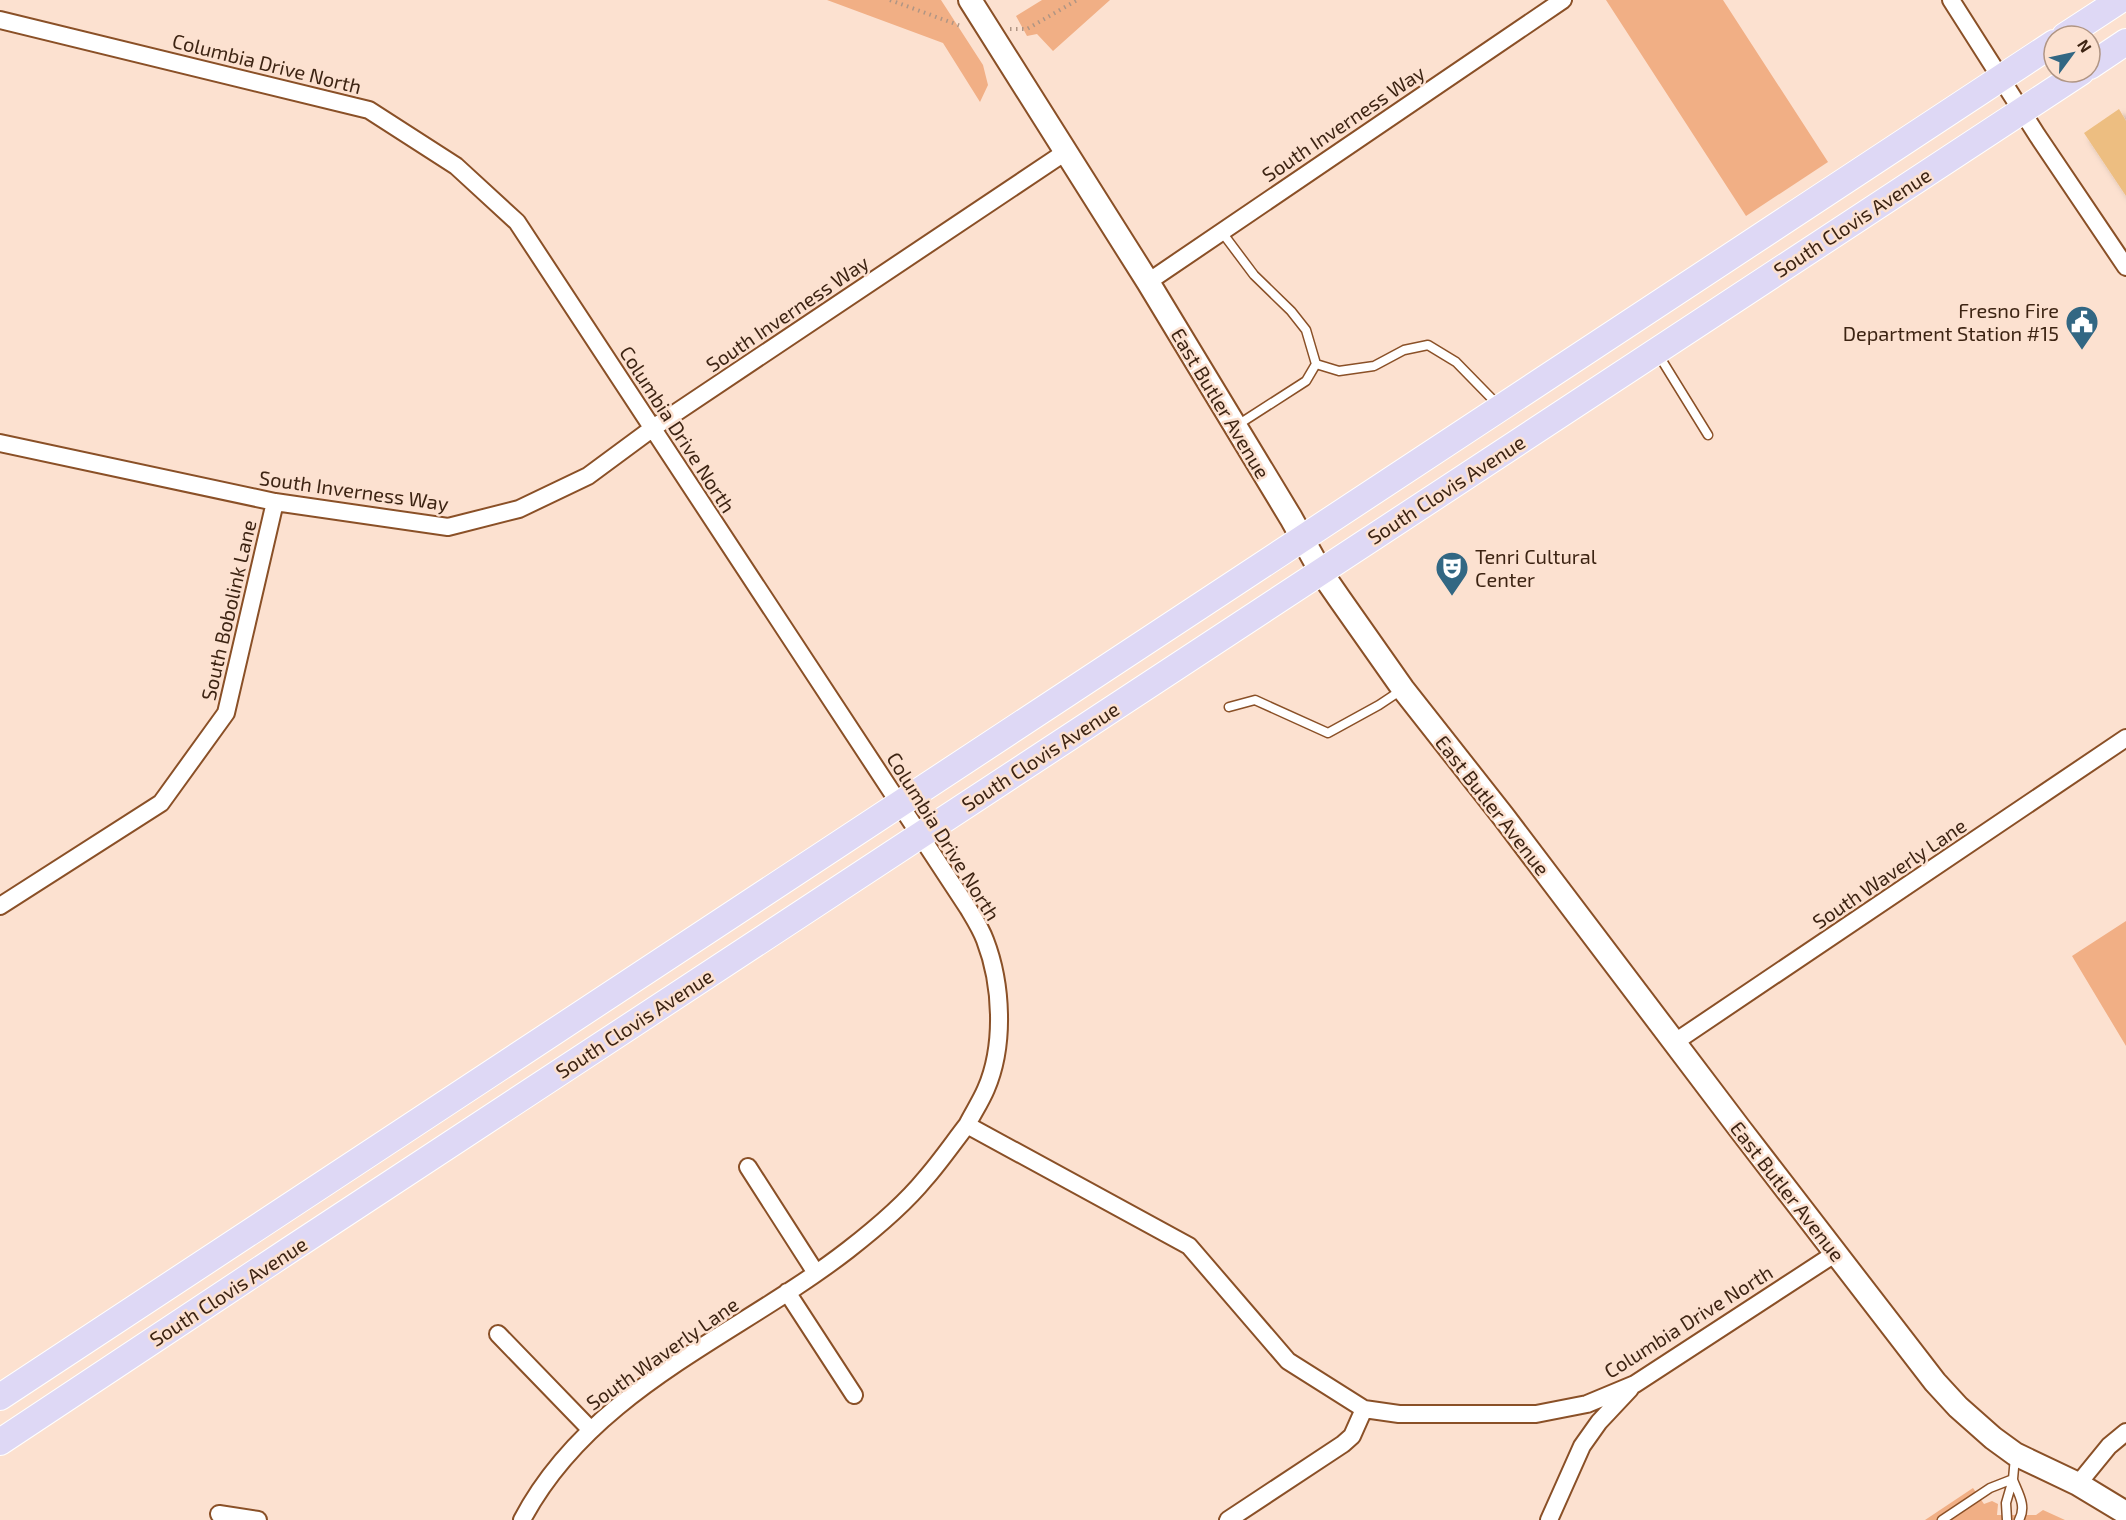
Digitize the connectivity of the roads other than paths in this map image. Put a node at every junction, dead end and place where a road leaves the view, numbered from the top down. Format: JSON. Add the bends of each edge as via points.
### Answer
{"nodes":[{"id":1,"x":970,"y":0,"type":"edge"},
{"id":2,"x":1563,"y":0,"type":"edge"},
{"id":3,"x":1951,"y":0,"type":"edge"},
{"id":4,"x":2120,"y":0,"type":"edge"},
{"id":5,"x":0,"y":20,"type":"edge"},
{"id":6,"x":2083,"y":24,"type":"edge"},
{"id":7,"x":2126,"y":42,"type":"edge"},
{"id":8,"x":2042,"y":51,"type":"edge"},
{"id":9,"x":2102,"y":58,"type":"edge"},
{"id":10,"x":2001,"y":78,"type":"junction"},
{"id":11,"x":2063,"y":84,"type":"edge"},
{"id":12,"x":2022,"y":111,"type":"junction"},
{"id":13,"x":1067,"y":151,"type":"junction"},
{"id":14,"x":1221,"y":231,"type":"junction"},
{"id":15,"x":2126,"y":267,"type":"edge"},
{"id":16,"x":1148,"y":282,"type":"junction"},
{"id":17,"x":1656,"y":351,"type":"junction"},
{"id":18,"x":1316,"y":364,"type":"junction"},
{"id":19,"x":1500,"y":407,"type":"junction"},
{"id":20,"x":1236,"y":426,"type":"junction"},
{"id":21,"x":653,"y":428,"type":"junction"},
{"id":22,"x":1708,"y":435,"type":"dead end"},
{"id":23,"x":0,"y":442,"type":"edge"},
{"id":24,"x":275,"y":502,"type":"junction"},
{"id":25,"x":1302,"y":538,"type":"junction"},
{"id":26,"x":1321,"y":572,"type":"junction"},
{"id":27,"x":1403,"y":689,"type":"junction"},
{"id":28,"x":1229,"y":707,"type":"dead end"},
{"id":29,"x":2126,"y":738,"type":"edge"},
{"id":30,"x":899,"y":803,"type":"junction"},
{"id":31,"x":921,"y":835,"type":"junction"},
{"id":32,"x":0,"y":906,"type":"edge"},
{"id":33,"x":1676,"y":1042,"type":"junction"},
{"id":34,"x":967,"y":1125,"type":"junction"},
{"id":35,"x":748,"y":1167,"type":"dead end"},
{"id":36,"x":1836,"y":1253,"type":"junction"},
{"id":37,"x":816,"y":1273,"type":"junction"},
{"id":38,"x":787,"y":1292,"type":"junction"},
{"id":39,"x":498,"y":1334,"type":"dead end"},
{"id":40,"x":1635,"y":1384,"type":"junction"},
{"id":41,"x":854,"y":1395,"type":"dead end"},
{"id":42,"x":0,"y":1396,"type":"edge"},
{"id":43,"x":1364,"y":1409,"type":"junction"},
{"id":44,"x":590,"y":1429,"type":"junction"},
{"id":45,"x":2126,"y":1432,"type":"edge"},
{"id":46,"x":0,"y":1442,"type":"edge"},
{"id":47,"x":2015,"y":1454,"type":"junction"},
{"id":48,"x":2013,"y":1479,"type":"junction"},
{"id":49,"x":2078,"y":1484,"type":"junction"},
{"id":50,"x":2126,"y":1513,"type":"edge"},
{"id":51,"x":219,"y":1514,"type":"dead end"},
{"id":52,"x":528,"y":1518,"type":"edge"},
{"id":53,"x":258,"y":1520,"type":"edge"},
{"id":54,"x":1228,"y":1520,"type":"edge"},
{"id":55,"x":1549,"y":1520,"type":"edge"},
{"id":56,"x":1942,"y":1520,"type":"edge"},
{"id":57,"x":2007,"y":1520,"type":"edge"},
{"id":58,"x":2019,"y":1520,"type":"edge"}],
"edges":[{"from":1,"to":13,"type":"street","name":"East Butler Avenue"},
{"from":2,"to":14,"type":"street","name":"South Inverness Way"},
{"from":3,"to":10,"type":"street"},
{"from":4,"to":6,"type":"main road"},
{"from":5,"to":21,"type":"street","name":"Columbia Drive North","via":[[369,110],[456,166],[517,222]]},
{"from":7,"to":9,"type":"main road"},
{"from":8,"to":10,"type":"main road","name":"South Clovis Avenue"},
{"from":10,"to":12,"type":"street"},
{"from":10,"to":19,"type":"main road","name":"South Clovis Avenue"},
{"from":11,"to":12,"type":"main road","name":"South Clovis Avenue"},
{"from":12,"to":15,"type":"street"},
{"from":12,"to":17,"type":"main road","name":"South Clovis Avenue"},
{"from":13,"to":16,"type":"street","name":"East Butler Avenue"},
{"from":13,"to":21,"type":"street","name":"South Inverness Way"},
{"from":14,"to":16,"type":"street","name":"South Inverness Way"},
{"from":14,"to":18,"type":"lane","via":[[1254,275],[1306,330]]},
{"from":16,"to":20,"type":"street","name":"East Butler Avenue"},
{"from":17,"to":22,"type":"lane"},
{"from":17,"to":26,"type":"main road","name":"South Clovis Avenue"},
{"from":18,"to":19,"type":"lane","via":[[1339,370],[1374,366],[1404,350],[1428,345],[1456,362]]},
{"from":18,"to":20,"type":"lane","via":[[1305,381]]},
{"from":19,"to":25,"type":"main road","name":"South Clovis Avenue"},
{"from":20,"to":25,"type":"street","name":"East Butler Avenue"},
{"from":21,"to":24,"type":"street","name":"South Inverness Way","via":[[588,476],[519,509],[448,526]]},
{"from":21,"to":30,"type":"street","name":"Columbia Drive North"},
{"from":23,"to":24,"type":"street","name":"South Inverness Way"},
{"from":24,"to":32,"type":"street","name":"South Bobolink Lane","via":[[226,713],[161,803]]},
{"from":25,"to":26,"type":"street","name":"East Butler Avenue"},
{"from":25,"to":30,"type":"main road","name":"South Clovis Avenue"},
{"from":26,"to":27,"type":"street","name":"East Butler Avenue"},
{"from":26,"to":31,"type":"main road","name":"South Clovis Avenue"},
{"from":27,"to":28,"type":"lane","via":[[1328,733],[1255,700]]},
{"from":27,"to":33,"type":"street","name":"East Butler Avenue"},
{"from":29,"to":33,"type":"street","name":"South Waverly Lane"},
{"from":30,"to":31,"type":"street","name":"Columbia Drive North"},
{"from":30,"to":42,"type":"main road","name":"South Clovis Avenue"},
{"from":31,"to":34,"type":"street","name":"Columbia Drive North","via":[[985,939],[995,972],[1000,1010],[997,1048],[987,1088]]},
{"from":31,"to":46,"type":"main road","name":"South Clovis Avenue"},
{"from":33,"to":36,"type":"street","name":"East Butler Avenue"},
{"from":34,"to":37,"type":"street","name":"South Waverly Lane","via":[[905,1200]]},
{"from":34,"to":43,"type":"street","name":"Columbia Drive North","via":[[1189,1246],[1288,1361]]},
{"from":35,"to":37,"type":"street"},
{"from":36,"to":40,"type":"street","name":"Columbia Drive North"},
{"from":36,"to":47,"type":"street","name":"East Butler Avenue","via":[[1935,1382],[1976,1424]]},
{"from":37,"to":38,"type":"street","name":"South Waverly Lane"},
{"from":38,"to":41,"type":"street"},
{"from":38,"to":44,"type":"street","name":"South Waverly Lane","via":[[640,1388]]},
{"from":39,"to":44,"type":"street"},
{"from":40,"to":43,"type":"street","name":"Columbia Drive North","via":[[1587,1404],[1536,1414],[1399,1414]]},
{"from":40,"to":55,"type":"street","via":[[1582,1446]]},
{"from":43,"to":54,"type":"street","via":[[1352,1436],[1343,1444]]},
{"from":44,"to":52,"type":"street","name":"South Waverly Lane","via":[[566,1457]]},
{"from":45,"to":49,"type":"street"},
{"from":47,"to":48,"type":"lane"},
{"from":47,"to":49,"type":"street","name":"East Butler Avenue"},
{"from":48,"to":56,"type":"lane","via":[[1990,1488]]},
{"from":48,"to":57,"type":"lane","via":[[2006,1503]]},
{"from":48,"to":58,"type":"lane","via":[[2023,1503]]},
{"from":49,"to":50,"type":"street","name":"East Butler Avenue"},
{"from":51,"to":53,"type":"street"}]}
